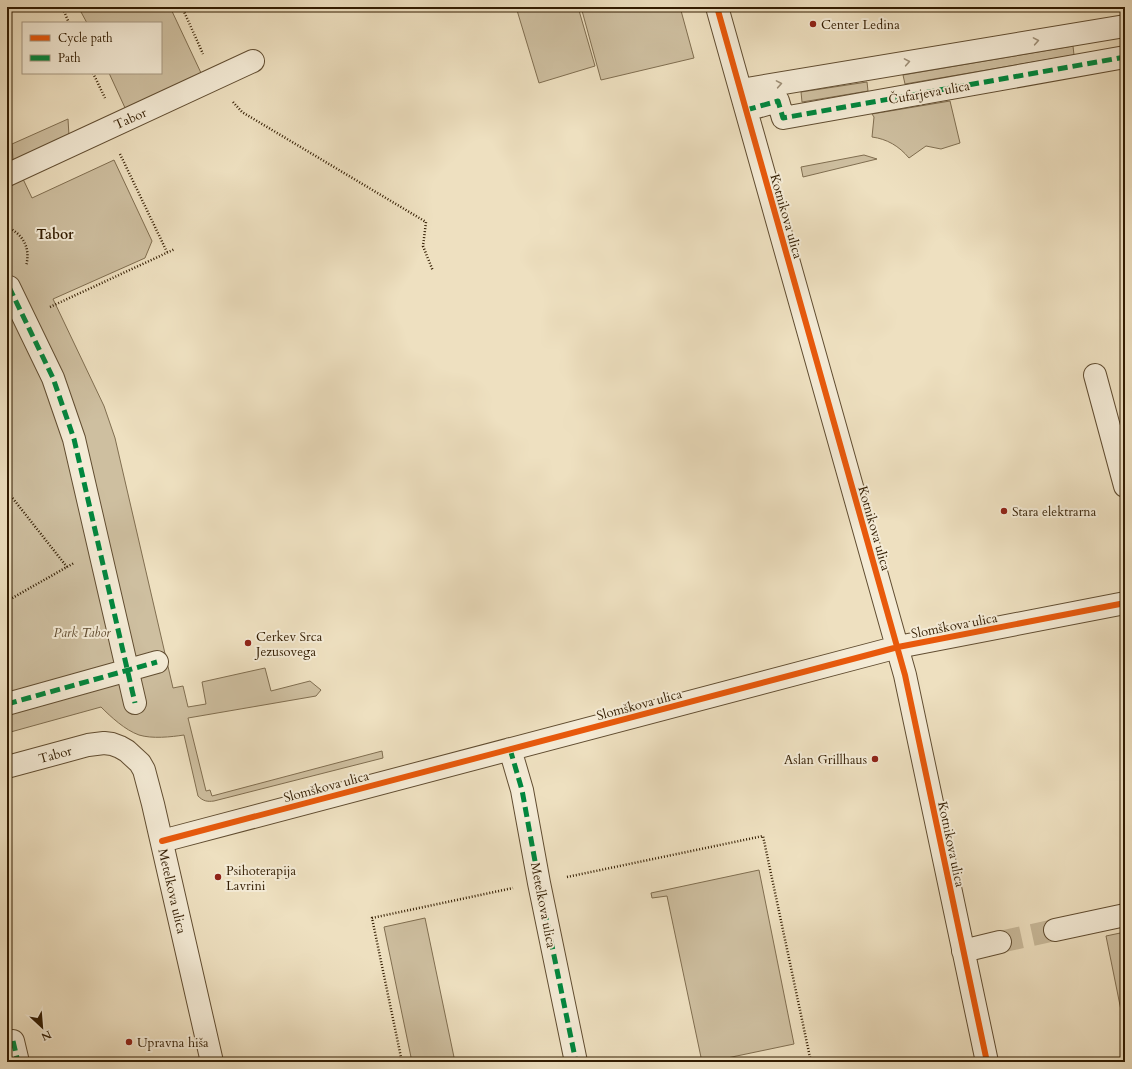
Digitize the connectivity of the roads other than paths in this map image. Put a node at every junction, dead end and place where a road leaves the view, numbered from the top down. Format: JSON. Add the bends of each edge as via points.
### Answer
{"nodes":[{"id":1,"x":717,"y":7,"type":"edge"},
{"id":2,"x":1125,"y":26,"type":"edge"},
{"id":3,"x":1125,"y":57,"type":"edge"},
{"id":4,"x":253,"y":61,"type":"dead end"},
{"id":5,"x":743,"y":100,"type":"junction"},
{"id":6,"x":7,"y":175,"type":"edge"},
{"id":7,"x":9,"y":287,"type":"road end"},
{"id":8,"x":1095,"y":375,"type":"dead end"},
{"id":9,"x":1125,"y":486,"type":"edge"},
{"id":10,"x":1125,"y":603,"type":"edge"},
{"id":11,"x":898,"y":647,"type":"junction"},
{"id":12,"x":157,"y":662,"type":"dead end"},
{"id":13,"x":128,"y":670,"type":"junction"},
{"id":14,"x":135,"y":703,"type":"dead end"},
{"id":15,"x":7,"y":704,"type":"edge"},
{"id":16,"x":104,"y":743,"type":"joint"},
{"id":17,"x":510,"y":749,"type":"junction"},
{"id":18,"x":7,"y":767,"type":"edge"},
{"id":19,"x":162,"y":841,"type":"junction"},
{"id":20,"x":1125,"y":915,"type":"edge"},
{"id":21,"x":1055,"y":930,"type":"tunnel mouth"},
{"id":22,"x":1000,"y":942,"type":"tunnel mouth"},
{"id":23,"x":963,"y":950,"type":"junction"},
{"id":24,"x":13,"y":1041,"type":"dead end"},
{"id":25,"x":18,"y":1062,"type":"edge"},
{"id":26,"x":212,"y":1062,"type":"edge"},
{"id":27,"x":576,"y":1062,"type":"edge"},
{"id":28,"x":987,"y":1062,"type":"edge"}],
"edges":[{"from":1,"to":5,"type":"street","name":"Kotnikova ulica"},
{"from":5,"to":2,"type":"street","one_way":true},
{"from":3,"to":5,"type":"street","name":"Čufarjeva ulica","via":[[783,118],[778,101]]},
{"from":4,"to":6,"type":"street","name":"Tabor"},
{"from":5,"to":11,"type":"street","name":"Kotnikova ulica"},
{"from":7,"to":13,"type":"street","via":[[53,378],[74,439]]},
{"from":8,"to":9,"type":"street"},
{"from":10,"to":11,"type":"street","name":"Slomškova ulica"},
{"from":11,"to":17,"type":"street","name":"Slomškova ulica"},
{"from":11,"to":23,"type":"street","name":"Kotnikova ulica"},
{"from":12,"to":13,"type":"street"},
{"from":13,"to":14,"type":"street"},
{"from":13,"to":15,"type":"street"},
{"from":16,"to":18,"type":"street","name":"Tabor"},
{"from":16,"to":19,"type":"street","name":"Metelkova ulica","via":[[120,747],[140,763],[149,787]]},
{"from":17,"to":19,"type":"street","name":"Slomškova ulica"},
{"from":17,"to":27,"type":"street","name":"Metelkova ulica","via":[[522,790]]},
{"from":19,"to":26,"type":"street","name":"Metelkova ulica"},
{"from":20,"to":21,"type":"street"},
{"from":22,"to":23,"type":"street"},
{"from":23,"to":28,"type":"street","name":"Kotnikova ulica"},
{"from":24,"to":25,"type":"street"}]}
